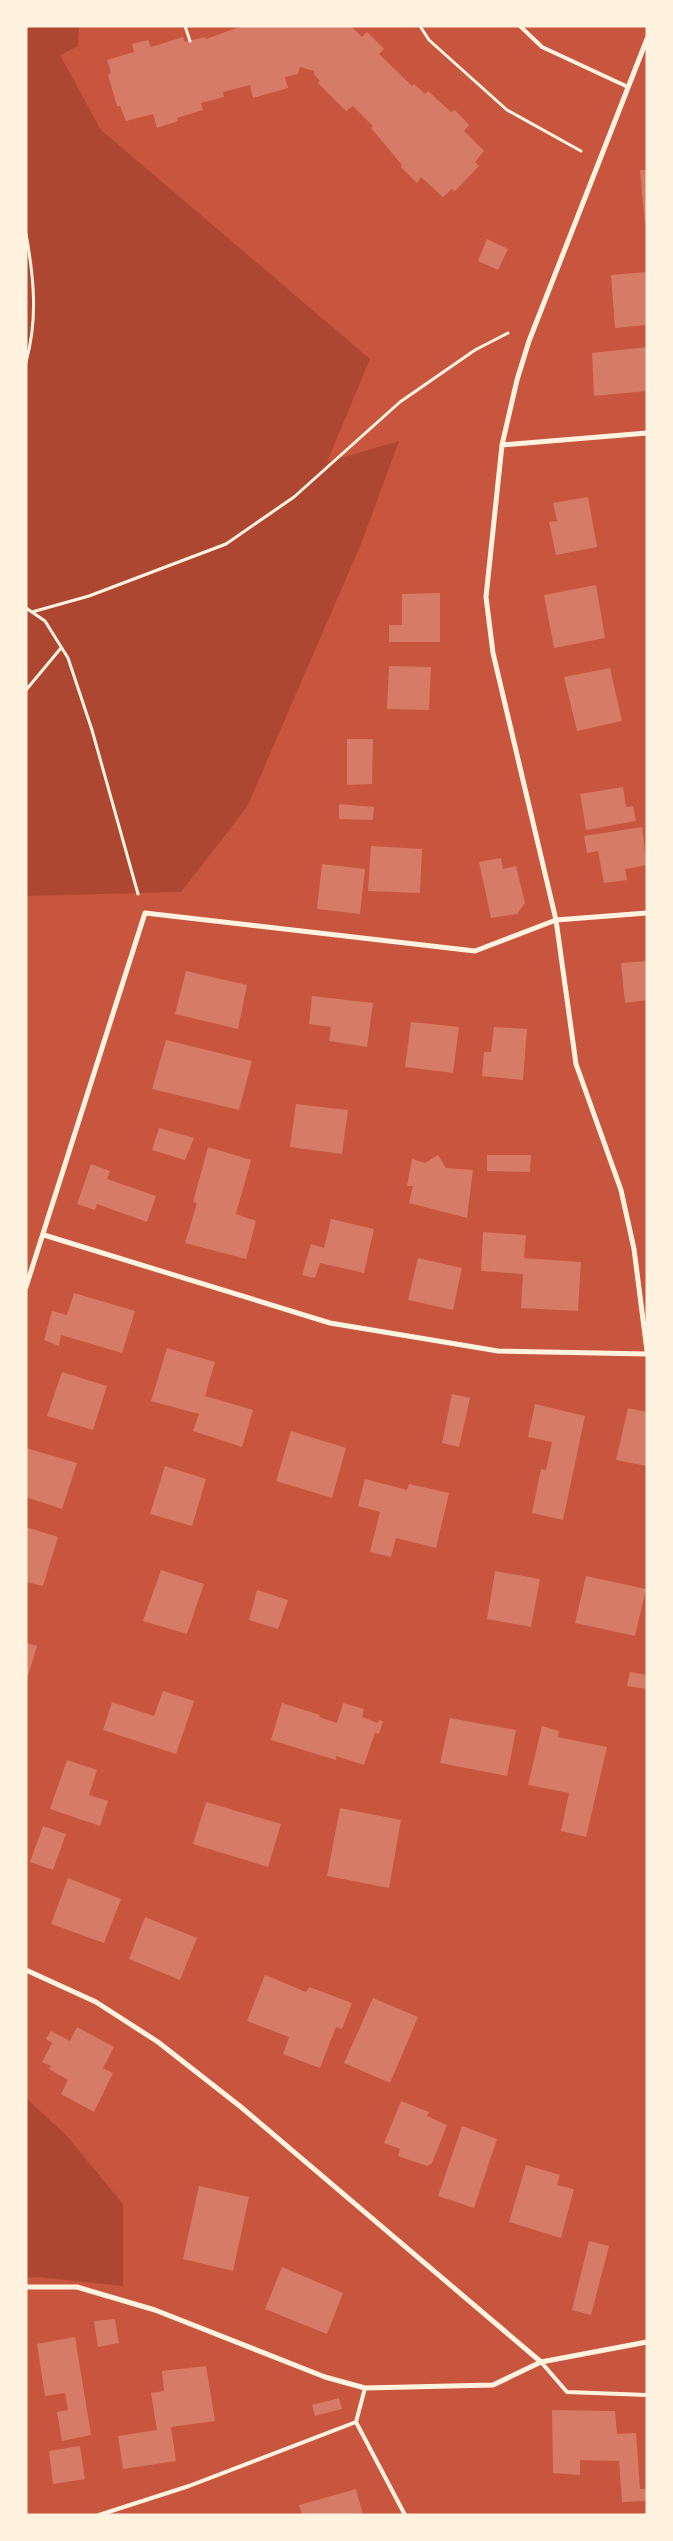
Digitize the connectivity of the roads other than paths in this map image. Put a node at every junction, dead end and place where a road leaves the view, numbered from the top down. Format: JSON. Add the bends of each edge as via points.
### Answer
{"nodes":[{"id":1,"x":520,"y":26,"type":"edge"},
{"id":2,"x":647,"y":39,"type":"edge"},
{"id":3,"x":628,"y":87,"type":"junction"},
{"id":4,"x":647,"y":433,"type":"edge"},
{"id":5,"x":502,"y":445,"type":"junction"},
{"id":6,"x":647,"y":913,"type":"edge"},
{"id":7,"x":556,"y":920,"type":"junction"},
{"id":8,"x":44,"y":1235,"type":"junction"},
{"id":9,"x":26,"y":1287,"type":"edge"},
{"id":10,"x":647,"y":1353,"type":"edge"},
{"id":11,"x":26,"y":1970,"type":"edge"},
{"id":12,"x":26,"y":2287,"type":"edge"},
{"id":13,"x":647,"y":2342,"type":"edge"},
{"id":14,"x":541,"y":2362,"type":"junction"},
{"id":15,"x":365,"y":2388,"type":"junction"},
{"id":16,"x":647,"y":2395,"type":"edge"},
{"id":17,"x":356,"y":2422,"type":"junction"},
{"id":18,"x":99,"y":2515,"type":"edge"},
{"id":19,"x":405,"y":2515,"type":"edge"}],
"edges":[{"from":1,"to":3,"type":"lane","via":[[542,46]]},
{"from":2,"to":3,"type":"street"},
{"from":3,"to":5,"type":"street","via":[[516,380]]},
{"from":4,"to":5,"type":"street"},
{"from":5,"to":7,"type":"street","via":[[486,597],[493,653]]},
{"from":6,"to":7,"type":"street"},
{"from":7,"to":8,"type":"street","via":[[475,951],[145,913]]},
{"from":7,"to":10,"type":"street","via":[[576,1064],[621,1190],[634,1249]]},
{"from":8,"to":9,"type":"street"},
{"from":8,"to":10,"type":"street","via":[[330,1322],[498,1351]]},
{"from":11,"to":14,"type":"street","via":[[96,2002],[158,2042],[241,2107]]},
{"from":12,"to":15,"type":"street","via":[[77,2287],[155,2310],[325,2377]]},
{"from":13,"to":14,"type":"street"},
{"from":14,"to":15,"type":"street","via":[[493,2385]]},
{"from":14,"to":16,"type":"lane","via":[[567,2392]]},
{"from":15,"to":17,"type":"lane"},
{"from":17,"to":18,"type":"lane","via":[[189,2486]]},
{"from":17,"to":19,"type":"lane"}]}
